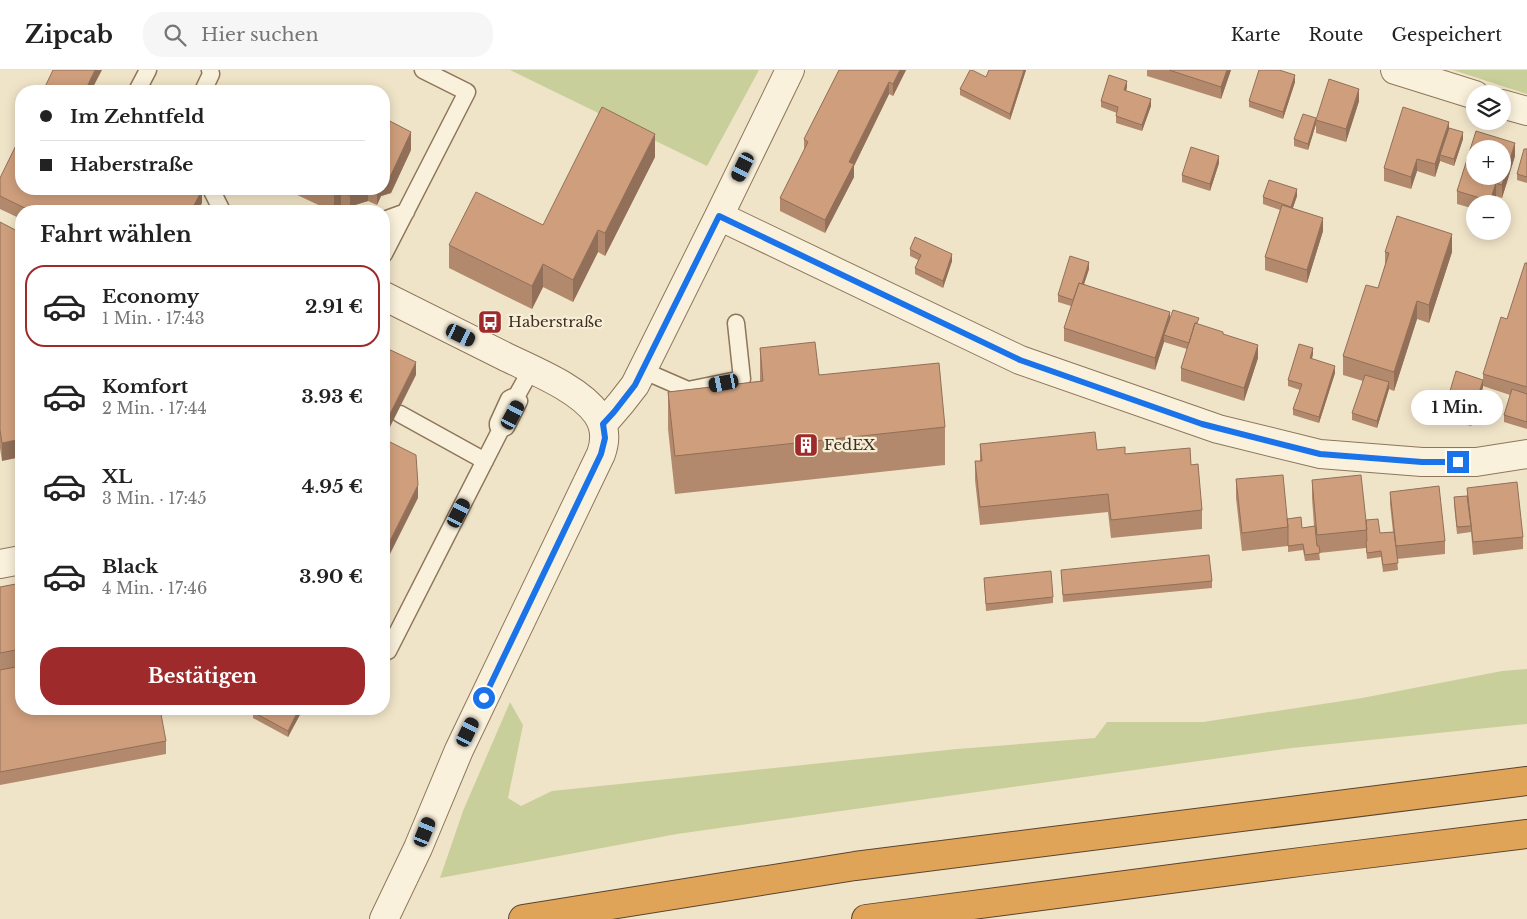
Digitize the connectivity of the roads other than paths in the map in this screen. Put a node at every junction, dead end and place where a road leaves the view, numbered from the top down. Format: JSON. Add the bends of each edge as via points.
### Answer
{"nodes":[{"id":1,"x":148,"y":70,"type":"edge"},
{"id":2,"x":210,"y":70,"type":"edge"},
{"id":3,"x":423,"y":70,"type":"edge"},
{"id":4,"x":790,"y":70,"type":"edge"},
{"id":5,"x":1395,"y":70,"type":"edge"},
{"id":6,"x":140,"y":85,"type":"edge"},
{"id":7,"x":206,"y":85,"type":"edge"},
{"id":8,"x":1466,"y":92,"type":"edge"},
{"id":9,"x":1511,"y":107,"type":"edge"},
{"id":10,"x":1527,"y":111,"type":"edge"},
{"id":11,"x":406,"y":212,"type":"junction"},
{"id":12,"x":719,"y":216,"type":"junction"},
{"id":13,"x":390,"y":218,"type":"edge"},
{"id":14,"x":390,"y":243,"type":"edge"},
{"id":15,"x":390,"y":299,"type":"edge"},
{"id":16,"x":736,"y":323,"type":"dead end"},
{"id":17,"x":531,"y":370,"type":"junction"},
{"id":18,"x":642,"y":370,"type":"junction"},
{"id":19,"x":400,"y":414,"type":"dead end"},
{"id":20,"x":603,"y":424,"type":"junction"},
{"id":21,"x":1527,"y":454,"type":"edge"},
{"id":22,"x":485,"y":461,"type":"junction"},
{"id":23,"x":15,"y":561,"type":"edge"},
{"id":24,"x":0,"y":564,"type":"edge"},
{"id":25,"x":390,"y":647,"type":"edge"},
{"id":26,"x":1527,"y":781,"type":"edge"},
{"id":27,"x":1527,"y":834,"type":"edge"},
{"id":28,"x":384,"y":919,"type":"edge"},
{"id":29,"x":523,"y":919,"type":"edge"},
{"id":30,"x":866,"y":919,"type":"edge"}],
"edges":[{"from":1,"to":6,"type":"lane"},
{"from":2,"to":7,"type":"lane"},
{"from":3,"to":11,"type":"lane","via":[[467,92]]},
{"from":4,"to":12,"type":"street"},
{"from":5,"to":8,"type":"street"},
{"from":9,"to":10,"type":"street"},
{"from":11,"to":13,"type":"lane"},
{"from":11,"to":14,"type":"lane"},
{"from":12,"to":18,"type":"street"},
{"from":12,"to":21,"type":"street","via":[[1020,360],[1218,429],[1329,455],[1422,462],[1476,462]]},
{"from":15,"to":17,"type":"street"},
{"from":16,"to":18,"type":"lane","via":[[742,379],[688,390]]},
{"from":17,"to":20,"type":"street","via":[[577,394],[589,404]]},
{"from":17,"to":22,"type":"lane","via":[[516,397],[509,399],[498,423],[501,429]]},
{"from":18,"to":20,"type":"street","via":[[635,385]]},
{"from":19,"to":22,"type":"lane"},
{"from":20,"to":28,"type":"street","via":[[605,438],[601,454],[459,750]]},
{"from":22,"to":25,"type":"lane"},
{"from":23,"to":24,"type":"street"},
{"from":26,"to":29,"type":"highway","via":[[855,866]]},
{"from":27,"to":30,"type":"highway"}]}
